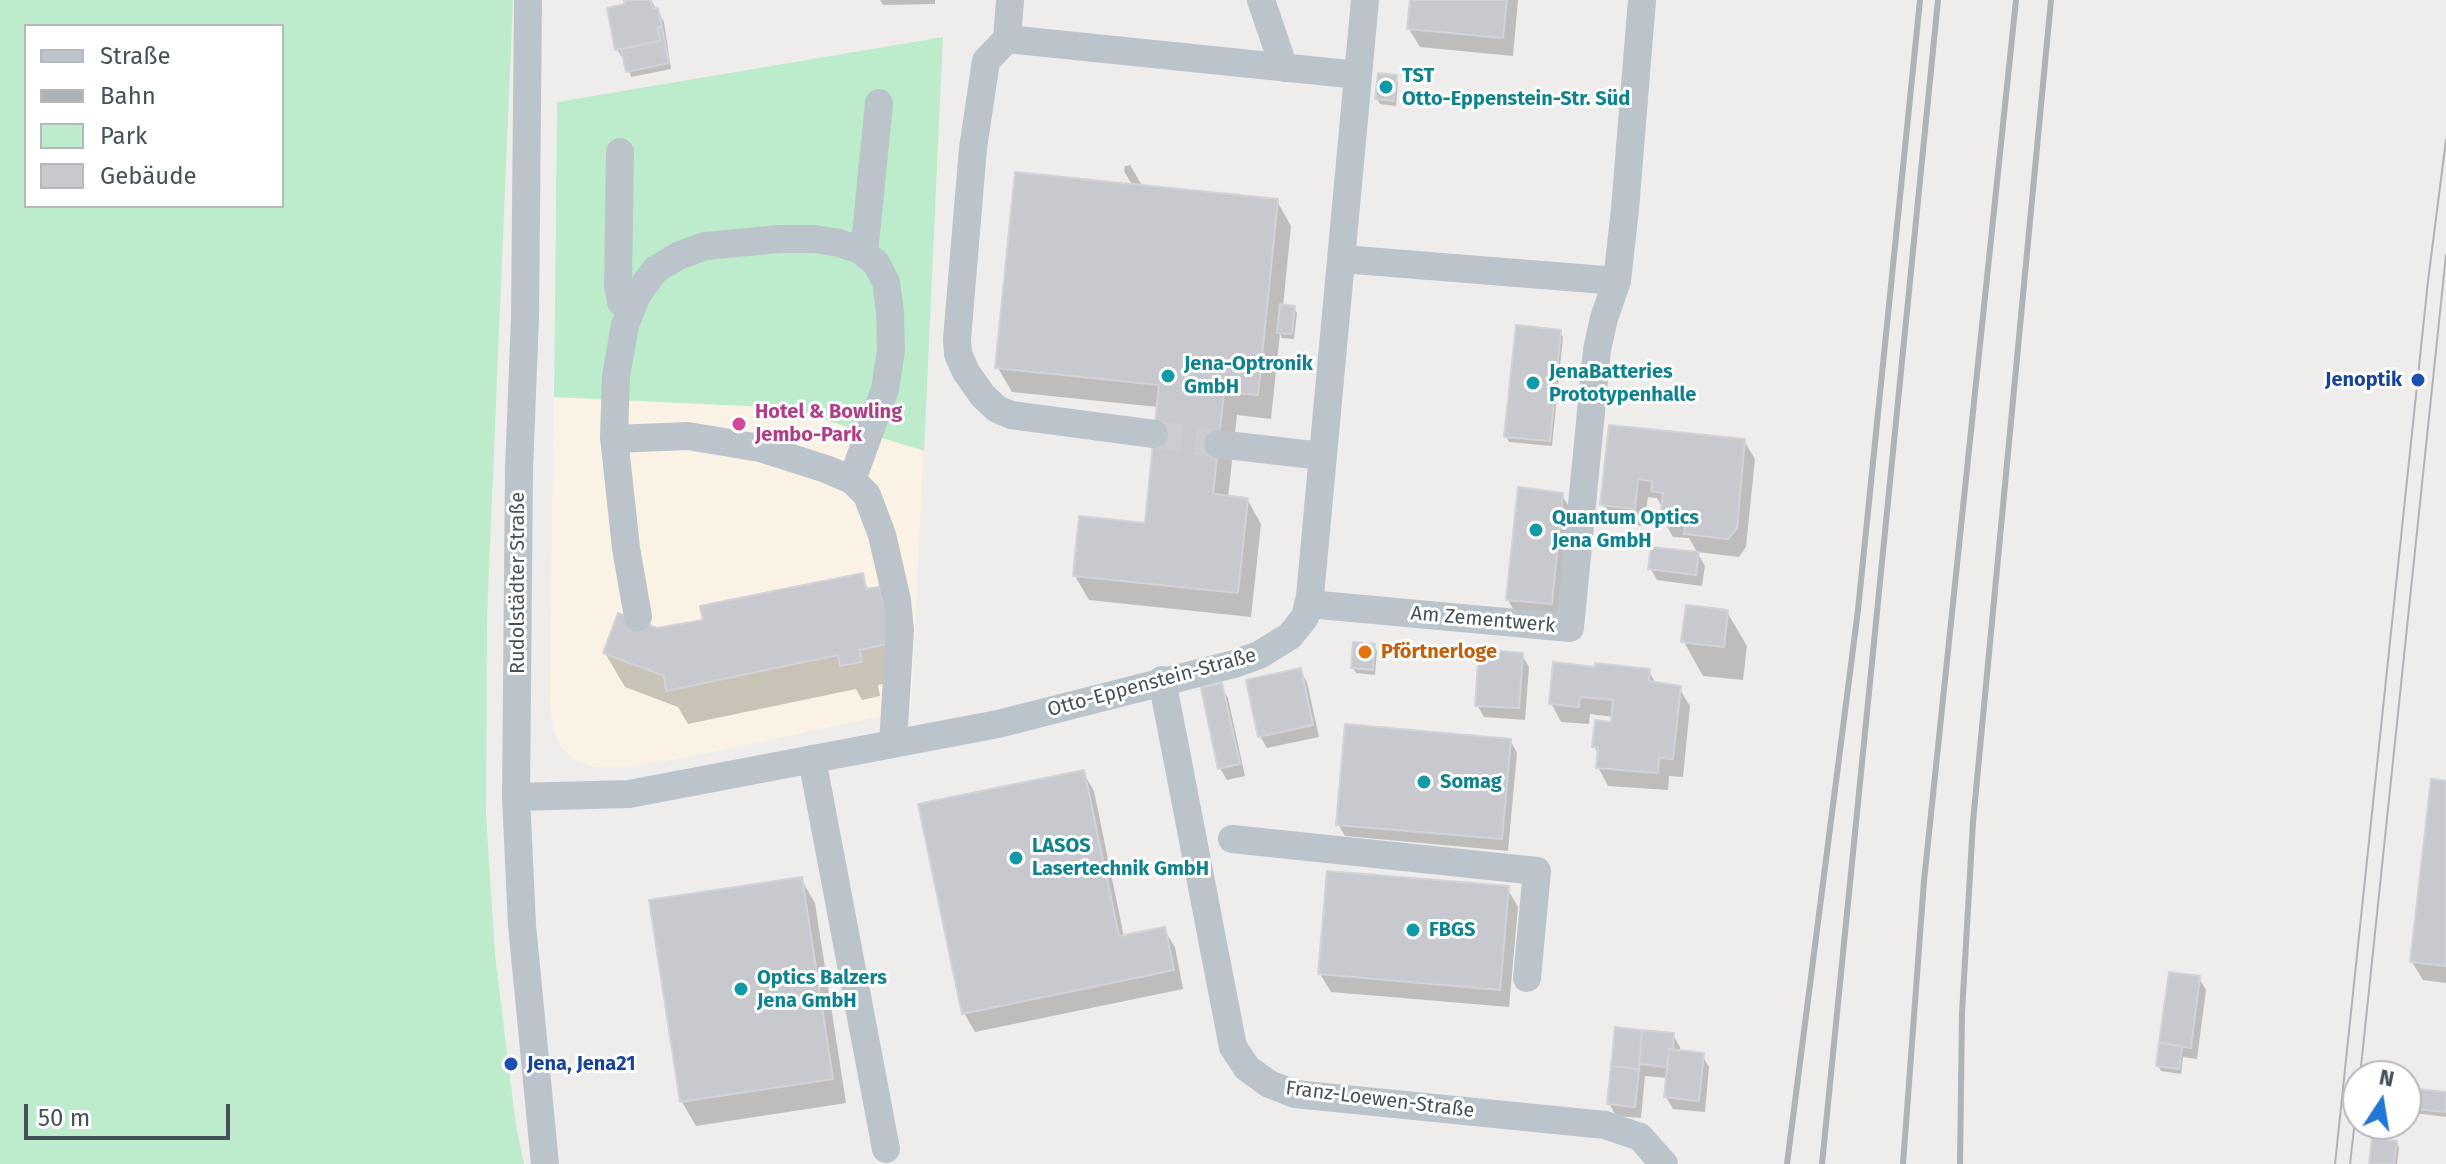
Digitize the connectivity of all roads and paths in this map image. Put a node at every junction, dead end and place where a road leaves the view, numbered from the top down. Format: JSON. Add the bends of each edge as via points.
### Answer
{"nodes":[{"id":1,"x":528,"y":0,"type":"edge"},
{"id":2,"x":1010,"y":0,"type":"edge"},
{"id":3,"x":1261,"y":0,"type":"edge"},
{"id":4,"x":1365,"y":0,"type":"edge"},
{"id":5,"x":1642,"y":0,"type":"edge"},
{"id":6,"x":1007,"y":39,"type":"junction"},
{"id":7,"x":1284,"y":68,"type":"junction"},
{"id":8,"x":1358,"y":75,"type":"junction"},
{"id":9,"x":879,"y":103,"type":"dead end"},
{"id":10,"x":620,"y":152,"type":"dead end"},
{"id":11,"x":864,"y":253,"type":"junction"},
{"id":12,"x":1342,"y":259,"type":"junction"},
{"id":13,"x":1617,"y":281,"type":"junction"},
{"id":14,"x":631,"y":310,"type":"junction"},
{"id":15,"x":1154,"y":434,"type":"tunnel mouth"},
{"id":16,"x":614,"y":439,"type":"junction"},
{"id":17,"x":1218,"y":444,"type":"tunnel mouth"},
{"id":18,"x":1322,"y":456,"type":"junction"},
{"id":19,"x":852,"y":480,"type":"junction"},
{"id":20,"x":1309,"y":604,"type":"junction"},
{"id":21,"x":638,"y":617,"type":"dead end"},
{"id":22,"x":1162,"y":680,"type":"junction"},
{"id":23,"x":893,"y":743,"type":"junction"},
{"id":24,"x":812,"y":759,"type":"junction"},
{"id":25,"x":516,"y":797,"type":"junction"},
{"id":26,"x":1232,"y":839,"type":"dead end"},
{"id":27,"x":1527,"y":978,"type":"dead end"},
{"id":28,"x":886,"y":1149,"type":"dead end"},
{"id":29,"x":545,"y":1164,"type":"edge"},
{"id":30,"x":1664,"y":1164,"type":"edge"}],
"edges":[{"from":1,"to":25,"type":"street","name":"Rudolstädter Straße"},
{"from":2,"to":6,"type":"street"},
{"from":3,"to":7,"type":"street"},
{"from":4,"to":8,"type":"street","name":"Otto-Eppenstein-Straße"},
{"from":5,"to":13,"type":"street"},
{"from":6,"to":7,"type":"street"},
{"from":6,"to":15,"type":"street","via":[[986,61],[973,148],[958,354],[983,396],[1011,415]]},
{"from":7,"to":8,"type":"street"},
{"from":8,"to":12,"type":"street","name":"Otto-Eppenstein-Straße"},
{"from":9,"to":11,"type":"street"},
{"from":10,"to":14,"type":"street","via":[[618,286],[621,302]]},
{"from":11,"to":14,"type":"street","via":[[815,239],[705,246],[655,270]]},
{"from":11,"to":19,"type":"street","via":[[886,282],[891,351],[885,389]]},
{"from":12,"to":13,"type":"street"},
{"from":12,"to":18,"type":"street","name":"Otto-Eppenstein-Straße"},
{"from":13,"to":20,"type":"street","name":"Am Zementwerk","via":[[1597,350],[1570,628]]},
{"from":14,"to":16,"type":"street","via":[[616,376]]},
{"from":16,"to":19,"type":"street","via":[[688,436],[724,441]]},
{"from":16,"to":21,"type":"street"},
{"from":17,"to":18,"type":"street"},
{"from":18,"to":20,"type":"street","name":"Otto-Eppenstein-Straße"},
{"from":19,"to":23,"type":"street","via":[[875,513],[897,600]]},
{"from":20,"to":22,"type":"street","name":"Otto-Eppenstein-Straße","via":[[1290,636],[1259,655]]},
{"from":22,"to":23,"type":"street","name":"Otto-Eppenstein-Straße","via":[[998,724]]},
{"from":22,"to":30,"type":"street","name":"Franz-Loewen-Straße","via":[[1233,1047],[1247,1068],[1277,1089],[1304,1095],[1605,1125],[1640,1137]]},
{"from":23,"to":24,"type":"street","name":"Otto-Eppenstein-Straße"},
{"from":24,"to":25,"type":"street","name":"Otto-Eppenstein-Straße","via":[[629,794]]},
{"from":24,"to":28,"type":"street"},
{"from":25,"to":29,"type":"street","name":"Rudolstädter Straße","via":[[521,912]]},
{"from":26,"to":27,"type":"street","via":[[1537,871]]}]}
